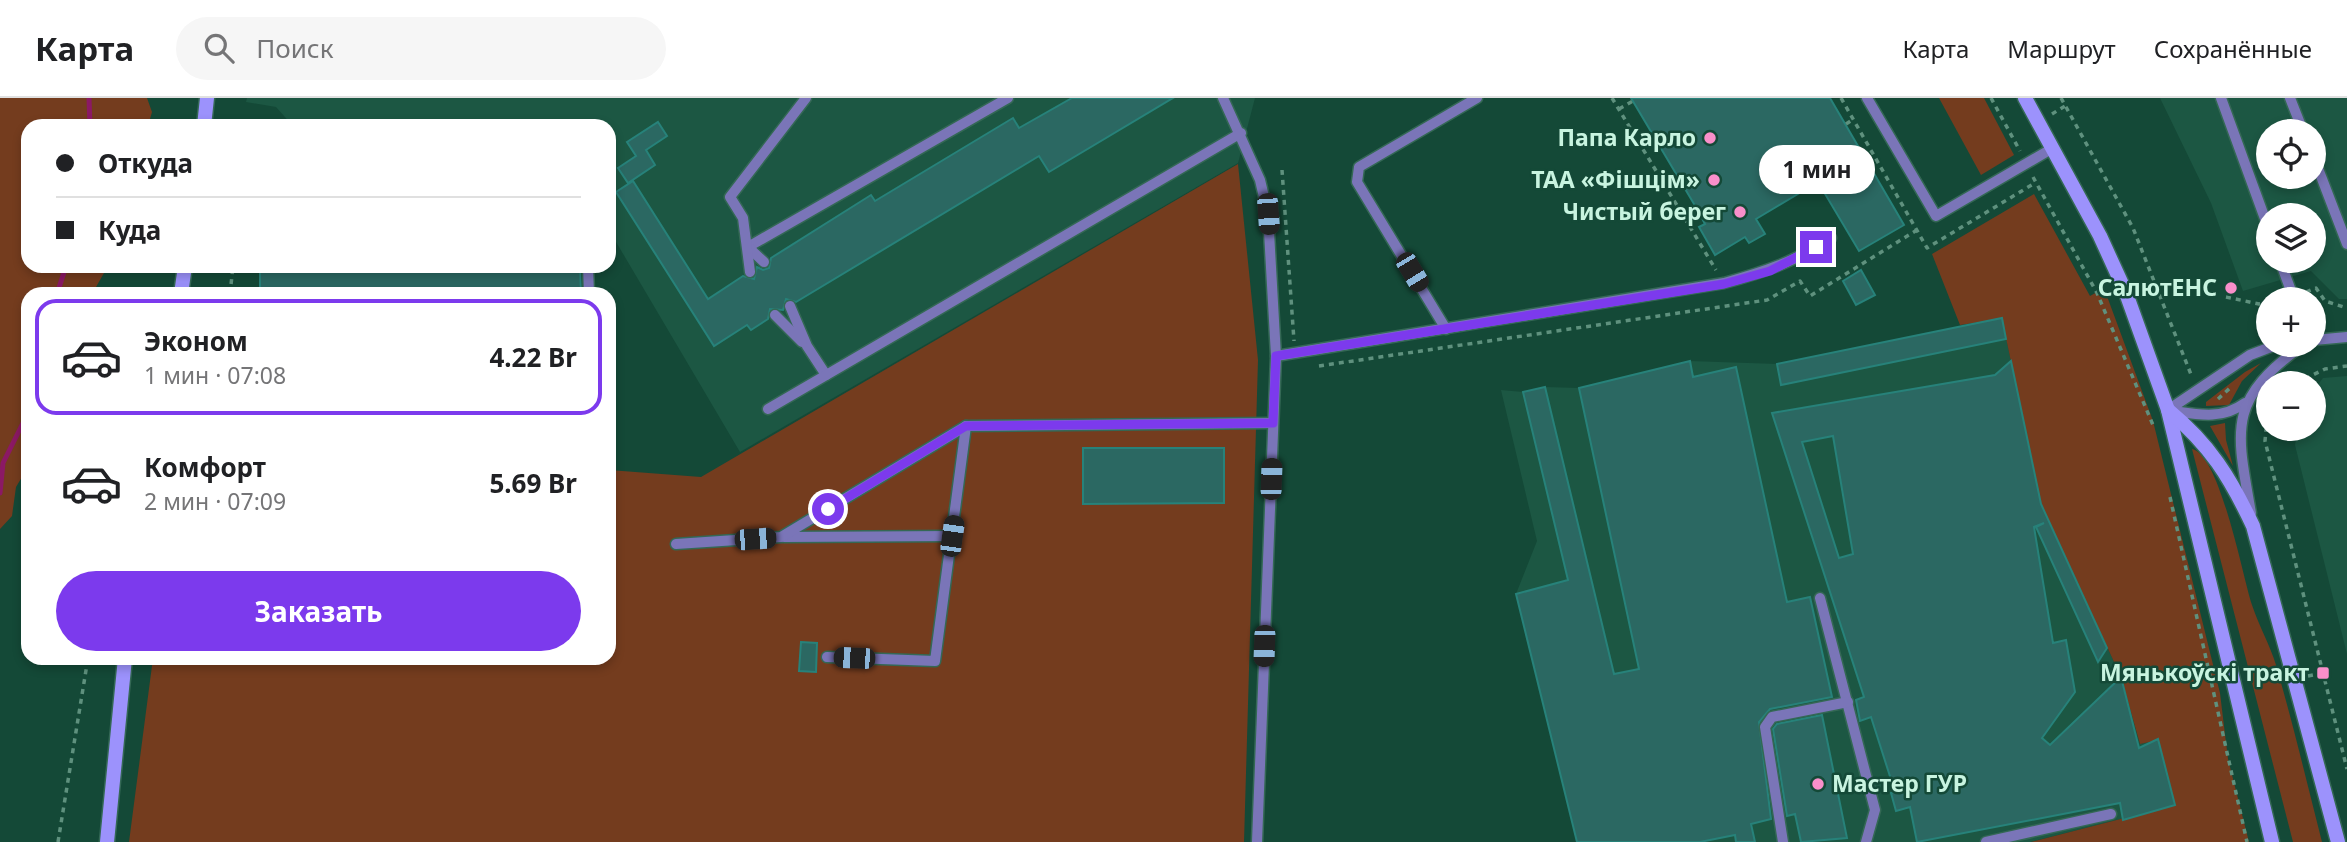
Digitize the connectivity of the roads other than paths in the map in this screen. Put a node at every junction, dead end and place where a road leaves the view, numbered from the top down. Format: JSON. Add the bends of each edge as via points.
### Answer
{"nodes":[{"id":1,"x":207,"y":98,"type":"edge"},
{"id":2,"x":806,"y":98,"type":"edge"},
{"id":3,"x":1008,"y":98,"type":"edge"},
{"id":4,"x":1223,"y":98,"type":"edge"},
{"id":5,"x":1477,"y":98,"type":"edge"},
{"id":6,"x":1867,"y":98,"type":"edge"},
{"id":7,"x":2025,"y":98,"type":"edge"},
{"id":8,"x":2221,"y":98,"type":"edge"},
{"id":9,"x":2290,"y":98,"type":"edge"},
{"id":10,"x":205,"y":119,"type":"edge"},
{"id":11,"x":2298,"y":119,"type":"edge"},
{"id":12,"x":1241,"y":133,"type":"junction"},
{"id":13,"x":2053,"y":148,"type":"junction"},
{"id":14,"x":2326,"y":189,"type":"edge"},
{"id":15,"x":2259,"y":203,"type":"edge"},
{"id":16,"x":1830,"y":238,"type":"dead end"},
{"id":17,"x":2347,"y":244,"type":"edge"},
{"id":18,"x":748,"y":247,"type":"junction"},
{"id":19,"x":764,"y":262,"type":"dead end"},
{"id":20,"x":750,"y":272,"type":"dead end"},
{"id":21,"x":790,"y":306,"type":"dead end"},
{"id":22,"x":775,"y":315,"type":"dead end"},
{"id":23,"x":1446,"y":329,"type":"junction"},
{"id":24,"x":2347,"y":337,"type":"edge"},
{"id":25,"x":2326,"y":339,"type":"edge"},
{"id":26,"x":807,"y":346,"type":"junction"},
{"id":27,"x":2256,"y":353,"type":"edge"},
{"id":28,"x":1276,"y":356,"type":"junction"},
{"id":29,"x":2286,"y":357,"type":"edge"},
{"id":30,"x":826,"y":375,"type":"junction"},
{"id":31,"x":2248,"y":398,"type":"junction"},
{"id":32,"x":768,"y":409,"type":"dead end"},
{"id":33,"x":2168,"y":410,"type":"junction"},
{"id":34,"x":1273,"y":423,"type":"junction"},
{"id":35,"x":966,"y":426,"type":"junction"},
{"id":36,"x":2253,"y":526,"type":"junction"},
{"id":37,"x":952,"y":536,"type":"junction"},
{"id":38,"x":781,"y":537,"type":"junction"},
{"id":39,"x":676,"y":544,"type":"dead end"},
{"id":40,"x":1820,"y":598,"type":"dead end"},
{"id":41,"x":827,"y":657,"type":"dead end"},
{"id":42,"x":124,"y":665,"type":"edge"},
{"id":43,"x":1848,"y":702,"type":"junction"},
{"id":44,"x":2111,"y":814,"type":"dead end"},
{"id":45,"x":107,"y":842,"type":"edge"},
{"id":46,"x":1257,"y":842,"type":"edge"},
{"id":47,"x":1783,"y":842,"type":"edge"},
{"id":48,"x":1866,"y":842,"type":"edge"},
{"id":49,"x":1986,"y":842,"type":"edge"},
{"id":50,"x":2272,"y":842,"type":"edge"},
{"id":51,"x":2338,"y":842,"type":"edge"}],
"edges":[{"from":1,"to":10,"type":"street"},
{"from":2,"to":18,"type":"lane","via":[[730,197],[743,218]]},
{"from":3,"to":18,"type":"lane"},
{"from":4,"to":12,"type":"lane"},
{"from":5,"to":23,"type":"lane","via":[[1359,167],[1357,182]]},
{"from":6,"to":13,"type":"lane","via":[[1936,216]]},
{"from":7,"to":13,"type":"street"},
{"from":8,"to":15,"type":"lane"},
{"from":9,"to":11,"type":"lane"},
{"from":12,"to":28,"type":"lane","via":[[1268,214]]},
{"from":12,"to":30,"type":"lane"},
{"from":13,"to":33,"type":"street","via":[[2126,293]]},
{"from":14,"to":17,"type":"lane"},
{"from":16,"to":23,"type":"lane","via":[[1770,271],[1724,284]]},
{"from":18,"to":19,"type":"lane"},
{"from":18,"to":20,"type":"lane"},
{"from":21,"to":26,"type":"lane"},
{"from":22,"to":26,"type":"lane"},
{"from":23,"to":28,"type":"lane"},
{"from":24,"to":25,"type":"lane"},
{"from":26,"to":30,"type":"lane"},
{"from":27,"to":33,"type":"lane"},
{"from":28,"to":34,"type":"lane"},
{"from":29,"to":31,"type":"lane"},
{"from":30,"to":32,"type":"lane"},
{"from":31,"to":33,"type":"lane","via":[[2233,412],[2208,416]]},
{"from":31,"to":36,"type":"lane","via":[[2239,438]]},
{"from":33,"to":36,"type":"street","via":[[2212,451]]},
{"from":33,"to":50,"type":"street"},
{"from":34,"to":35,"type":"lane"},
{"from":34,"to":46,"type":"lane"},
{"from":35,"to":37,"type":"lane"},
{"from":35,"to":38,"type":"lane"},
{"from":36,"to":51,"type":"street"},
{"from":37,"to":38,"type":"lane"},
{"from":37,"to":41,"type":"lane","via":[[935,660]]},
{"from":38,"to":39,"type":"lane"},
{"from":40,"to":43,"type":"lane"},
{"from":42,"to":45,"type":"street"},
{"from":43,"to":47,"type":"lane","via":[[1772,717],[1765,727]]},
{"from":43,"to":48,"type":"lane","via":[[1875,810]]},
{"from":44,"to":49,"type":"lane"}]}
